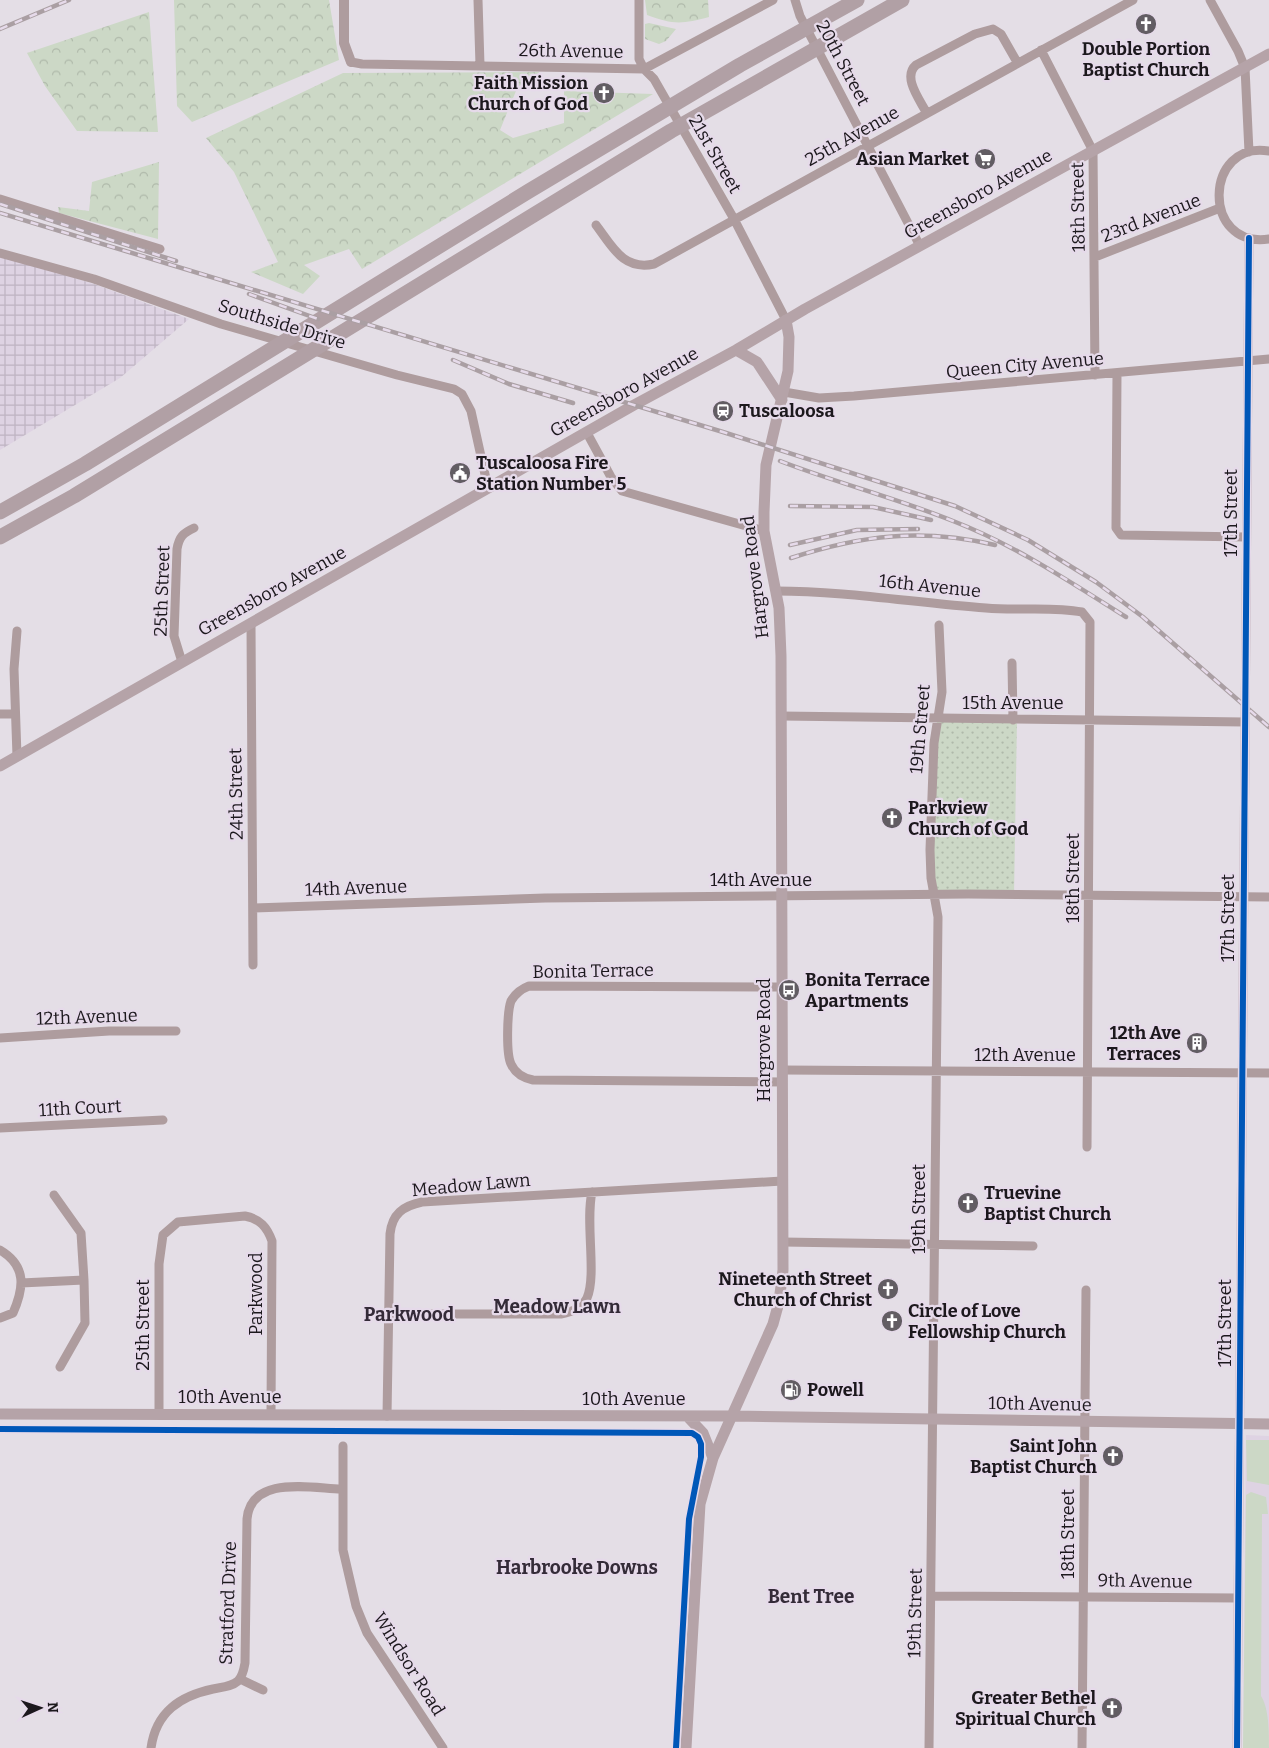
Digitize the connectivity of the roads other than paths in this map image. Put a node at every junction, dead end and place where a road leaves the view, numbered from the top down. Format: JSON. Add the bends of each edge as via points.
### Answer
{"nodes":[{"id":1,"x":344,"y":0,"type":"edge"},
{"id":2,"x":478,"y":0,"type":"edge"},
{"id":3,"x":639,"y":0,"type":"edge"},
{"id":4,"x":773,"y":0,"type":"edge"},
{"id":5,"x":795,"y":0,"type":"edge"},
{"id":6,"x":857,"y":0,"type":"edge"},
{"id":7,"x":902,"y":0,"type":"edge"},
{"id":8,"x":1133,"y":0,"type":"edge"},
{"id":9,"x":1210,"y":0,"type":"edge"},
{"id":10,"x":1041,"y":50,"type":"junction"},
{"id":11,"x":1269,"y":54,"type":"edge"},
{"id":12,"x":351,"y":62,"type":"joint"},
{"id":13,"x":1017,"y":62,"type":"junction"},
{"id":14,"x":480,"y":65,"type":"junction"},
{"id":15,"x":1245,"y":68,"type":"junction"},
{"id":16,"x":644,"y":69,"type":"junction"},
{"id":17,"x":926,"y":112,"type":"junction"},
{"id":18,"x":868,"y":146,"type":"junction"},
{"id":19,"x":1092,"y":151,"type":"junction"},
{"id":20,"x":1269,"y":151,"type":"edge"},
{"id":21,"x":1249,"y":152,"type":"junction"},
{"id":22,"x":0,"y":199,"type":"edge"},
{"id":23,"x":1220,"y":208,"type":"junction"},
{"id":24,"x":734,"y":219,"type":"junction"},
{"id":25,"x":596,"y":225,"type":"dead end"},
{"id":26,"x":1249,"y":238,"type":"junction"},
{"id":27,"x":1269,"y":239,"type":"edge"},
{"id":28,"x":920,"y":246,"type":"junction"},
{"id":29,"x":160,"y":249,"type":"dead end"},
{"id":30,"x":0,"y":253,"type":"edge"},
{"id":31,"x":1095,"y":257,"type":"junction"},
{"id":32,"x":786,"y":320,"type":"junction"},
{"id":33,"x":736,"y":350,"type":"junction"},
{"id":34,"x":1269,"y":359,"type":"edge"},
{"id":35,"x":1247,"y":361,"type":"junction"},
{"id":36,"x":1117,"y":374,"type":"junction"},
{"id":37,"x":1095,"y":376,"type":"junction"},
{"id":38,"x":783,"y":396,"type":"junction"},
{"id":39,"x":587,"y":433,"type":"junction"},
{"id":40,"x":488,"y":488,"type":"junction"},
{"id":41,"x":0,"y":512,"type":"edge"},
{"id":42,"x":194,"y":528,"type":"dead end"},
{"id":43,"x":764,"y":531,"type":"junction"},
{"id":44,"x":0,"y":536,"type":"edge"},
{"id":45,"x":1246,"y":537,"type":"junction"},
{"id":46,"x":776,"y":591,"type":"junction"},
{"id":47,"x":1082,"y":612,"type":"joint"},
{"id":48,"x":251,"y":624,"type":"junction"},
{"id":49,"x":939,"y":625,"type":"dead end"},
{"id":50,"x":17,"y":631,"type":"dead end"},
{"id":51,"x":182,"y":662,"type":"junction"},
{"id":52,"x":1012,"y":663,"type":"dead end"},
{"id":53,"x":0,"y":714,"type":"edge"},
{"id":54,"x":14,"y":714,"type":"junction"},
{"id":55,"x":782,"y":716,"type":"junction"},
{"id":56,"x":937,"y":719,"type":"junction"},
{"id":57,"x":1013,"y":720,"type":"junction"},
{"id":58,"x":1089,"y":720,"type":"junction"},
{"id":59,"x":1244,"y":722,"type":"junction"},
{"id":60,"x":17,"y":756,"type":"junction"},
{"id":61,"x":0,"y":766,"type":"edge"},
{"id":62,"x":934,"y":894,"type":"junction"},
{"id":63,"x":1090,"y":895,"type":"junction"},
{"id":64,"x":782,"y":896,"type":"junction"},
{"id":65,"x":1242,"y":897,"type":"junction"},
{"id":66,"x":1269,"y":897,"type":"edge"},
{"id":67,"x":254,"y":908,"type":"junction"},
{"id":68,"x":253,"y":965,"type":"dead end"},
{"id":69,"x":782,"y":987,"type":"junction"},
{"id":70,"x":176,"y":1032,"type":"dead end"},
{"id":71,"x":0,"y":1038,"type":"edge"},
{"id":72,"x":936,"y":1070,"type":"junction"},
{"id":73,"x":1088,"y":1071,"type":"junction"},
{"id":74,"x":1242,"y":1072,"type":"junction"},
{"id":75,"x":1269,"y":1072,"type":"edge"},
{"id":76,"x":782,"y":1076,"type":"junction"},
{"id":77,"x":163,"y":1120,"type":"dead end"},
{"id":78,"x":0,"y":1128,"type":"edge"},
{"id":79,"x":1087,"y":1147,"type":"dead end"},
{"id":80,"x":782,"y":1181,"type":"junction"},
{"id":81,"x":592,"y":1192,"type":"junction"},
{"id":82,"x":54,"y":1195,"type":"dead end"},
{"id":83,"x":163,"y":1236,"type":"joint"},
{"id":84,"x":783,"y":1242,"type":"junction"},
{"id":85,"x":935,"y":1245,"type":"junction"},
{"id":86,"x":1033,"y":1246,"type":"dead end"},
{"id":87,"x":0,"y":1250,"type":"edge"},
{"id":88,"x":84,"y":1280,"type":"junction"},
{"id":89,"x":21,"y":1283,"type":"junction"},
{"id":90,"x":1086,"y":1290,"type":"dead end"},
{"id":91,"x":390,"y":1314,"type":"junction"},
{"id":92,"x":0,"y":1318,"type":"edge"},
{"id":93,"x":60,"y":1367,"type":"dead end"},
{"id":94,"x":0,"y":1414,"type":"edge"},
{"id":95,"x":271,"y":1414,"type":"junction"},
{"id":96,"x":159,"y":1415,"type":"junction"},
{"id":97,"x":388,"y":1416,"type":"junction"},
{"id":98,"x":687,"y":1416,"type":"junction"},
{"id":99,"x":734,"y":1416,"type":"junction"},
{"id":100,"x":934,"y":1420,"type":"junction"},
{"id":101,"x":1084,"y":1422,"type":"junction"},
{"id":102,"x":1239,"y":1424,"type":"junction"},
{"id":103,"x":1269,"y":1424,"type":"edge"},
{"id":104,"x":343,"y":1446,"type":"dead end"},
{"id":105,"x":713,"y":1458,"type":"junction"},
{"id":106,"x":341,"y":1489,"type":"junction"},
{"id":107,"x":932,"y":1596,"type":"junction"},
{"id":108,"x":1084,"y":1596,"type":"junction"},
{"id":109,"x":1238,"y":1598,"type":"junction"},
{"id":110,"x":240,"y":1679,"type":"junction"},
{"id":111,"x":263,"y":1690,"type":"dead end"},
{"id":112,"x":438,"y":1747,"type":"edge"},
{"id":113,"x":151,"y":1748,"type":"edge"},
{"id":114,"x":686,"y":1748,"type":"edge"},
{"id":115,"x":929,"y":1748,"type":"edge"},
{"id":116,"x":1082,"y":1748,"type":"edge"},
{"id":117,"x":1237,"y":1748,"type":"edge"}],
"edges":[{"from":1,"to":12,"type":"street","via":[[344,43]]},
{"from":2,"to":14,"type":"street"},
{"from":3,"to":16,"type":"street","name":"21st Street","via":[[639,59]]},
{"from":4,"to":16,"type":"street","name":"26th Avenue"},
{"from":5,"to":18,"type":"street","name":"20th Street","via":[[800,16]]},
{"from":6,"to":41,"type":"highway","via":[[732,70],[197,396]]},
{"from":7,"to":44,"type":"highway","via":[[671,131],[74,496]]},
{"from":8,"to":10,"type":"street","name":"25th Avenue"},
{"from":9,"to":15,"type":"street"},
{"from":10,"to":13,"type":"street","name":"25th Avenue"},
{"from":10,"to":19,"type":"street","name":"18th Street"},
{"from":11,"to":15,"type":"main road","name":"Greensboro Avenue"},
{"from":12,"to":14,"type":"street","name":"26th Avenue"},
{"from":13,"to":17,"type":"street","name":"25th Avenue"},
{"from":13,"to":17,"type":"street","via":[[1001,34],[993,29],[975,34],[916,65],[910,77]]},
{"from":14,"to":16,"type":"street","name":"26th Avenue"},
{"from":15,"to":19,"type":"main road","name":"Greensboro Avenue"},
{"from":15,"to":21,"type":"street"},
{"from":16,"to":24,"type":"street","name":"21st Street","via":[[654,79]]},
{"from":17,"to":18,"type":"street","name":"25th Avenue"},
{"from":18,"to":24,"type":"street","name":"25th Avenue"},
{"from":18,"to":28,"type":"street","name":"20th Street"},
{"from":19,"to":28,"type":"main road","name":"Greensboro Avenue"},
{"from":19,"to":31,"type":"street","name":"18th Street"},
{"from":20,"to":21,"type":"street"},
{"from":21,"to":23,"type":"street","via":[[1233,162],[1222,176],[1218,195]]},
{"from":22,"to":29,"type":"street"},
{"from":23,"to":26,"type":"street","via":[[1232,228]]},
{"from":23,"to":31,"type":"street","name":"23rd Avenue"},
{"from":24,"to":25,"type":"street","name":"25th Avenue","via":[[663,260],[645,266],[627,262]]},
{"from":24,"to":32,"type":"street","name":"21st Street"},
{"from":26,"to":27,"type":"street"},
{"from":26,"to":35,"type":"street","name":"17th Street"},
{"from":28,"to":32,"type":"main road","name":"Greensboro Avenue"},
{"from":30,"to":40,"type":"street","name":"Southside Drive","via":[[94,279],[230,327],[454,389],[462,394],[472,411]]},
{"from":31,"to":37,"type":"street","name":"18th Street"},
{"from":32,"to":33,"type":"main road","name":"Greensboro Avenue"},
{"from":32,"to":38,"type":"main road","name":"Hargrove Road","via":[[790,350]]},
{"from":33,"to":38,"type":"main road","via":[[756,362]]},
{"from":33,"to":39,"type":"main road","name":"Greensboro Avenue"},
{"from":34,"to":35,"type":"street","name":"Queen City Avenue"},
{"from":35,"to":36,"type":"street","name":"Queen City Avenue"},
{"from":35,"to":45,"type":"street","name":"17th Street"},
{"from":36,"to":37,"type":"street","name":"Queen City Avenue"},
{"from":36,"to":45,"type":"street","via":[[1116,528],[1122,535]]},
{"from":37,"to":38,"type":"street","name":"Queen City Avenue","via":[[819,398]]},
{"from":38,"to":43,"type":"main road","name":"Hargrove Road","via":[[766,465]]},
{"from":39,"to":40,"type":"main road","name":"Greensboro Avenue"},
{"from":39,"to":43,"type":"street","via":[[622,491]]},
{"from":40,"to":48,"type":"main road","name":"Greensboro Avenue"},
{"from":42,"to":51,"type":"street","name":"25th Street","via":[[179,539],[177,548],[174,636]]},
{"from":43,"to":46,"type":"main road","name":"Hargrove Road"},
{"from":45,"to":59,"type":"street","name":"17th Street"},
{"from":46,"to":47,"type":"street","name":"16th Avenue","via":[[852,594],[986,608]]},
{"from":46,"to":55,"type":"main road","name":"Hargrove Road"},
{"from":47,"to":58,"type":"street","name":"18th Street","via":[[1090,622]]},
{"from":48,"to":51,"type":"main road","name":"Greensboro Avenue"},
{"from":48,"to":67,"type":"street","name":"24th Street"},
{"from":49,"to":56,"type":"street","name":"19th Street","via":[[942,692]]},
{"from":50,"to":54,"type":"street"},
{"from":51,"to":60,"type":"main road","name":"Greensboro Avenue"},
{"from":52,"to":57,"type":"street"},
{"from":53,"to":54,"type":"street"},
{"from":54,"to":60,"type":"street"},
{"from":55,"to":56,"type":"street","name":"15th Avenue"},
{"from":55,"to":64,"type":"main road","name":"Hargrove Road"},
{"from":56,"to":57,"type":"street","name":"15th Avenue"},
{"from":56,"to":62,"type":"street","name":"19th Street","via":[[930,850]]},
{"from":57,"to":58,"type":"street","name":"15th Avenue"},
{"from":58,"to":59,"type":"street","name":"15th Avenue"},
{"from":58,"to":63,"type":"street","name":"18th Street"},
{"from":59,"to":65,"type":"street","name":"17th Street"},
{"from":60,"to":61,"type":"main road","name":"Greensboro Avenue"},
{"from":62,"to":63,"type":"street","name":"14th Avenue"},
{"from":62,"to":64,"type":"street","name":"14th Avenue"},
{"from":62,"to":72,"type":"street","name":"19th Street","via":[[938,916]]},
{"from":63,"to":65,"type":"street","name":"14th Avenue"},
{"from":63,"to":73,"type":"street","name":"18th Street"},
{"from":64,"to":67,"type":"street","name":"14th Avenue","via":[[544,898]]},
{"from":64,"to":69,"type":"main road","name":"Hargrove Road"},
{"from":65,"to":66,"type":"street","name":"14th Avenue"},
{"from":65,"to":74,"type":"street","name":"17th Street"},
{"from":67,"to":68,"type":"street","name":"24th Street"},
{"from":69,"to":76,"type":"main road","name":"Hargrove Road"},
{"from":69,"to":76,"type":"street","name":"Bonita Terrace","via":[[529,986],[520,990],[511,1002],[509,1059],[524,1078],[533,1080]]},
{"from":70,"to":71,"type":"street","name":"12th Avenue","via":[[109,1031]]},
{"from":72,"to":73,"type":"street","name":"12th Avenue"},
{"from":72,"to":76,"type":"street","name":"12th Avenue"},
{"from":72,"to":85,"type":"street","name":"19th Street"},
{"from":73,"to":74,"type":"street","name":"12th Avenue"},
{"from":73,"to":79,"type":"street","name":"18th Street"},
{"from":74,"to":75,"type":"street","name":"12th Avenue"},
{"from":74,"to":102,"type":"street","name":"17th Street"},
{"from":76,"to":80,"type":"main road","name":"Hargrove Road"},
{"from":77,"to":78,"type":"street","name":"11th Court"},
{"from":80,"to":81,"type":"street","name":"Meadow Lawn"},
{"from":80,"to":84,"type":"main road","name":"Hargrove Road"},
{"from":81,"to":91,"type":"street","name":"Meadow Lawn","via":[[422,1202],[403,1208],[391,1224]]},
{"from":81,"to":91,"type":"street","via":[[589,1206],[589,1290],[580,1307],[562,1314]]},
{"from":82,"to":88,"type":"street","via":[[81,1233]]},
{"from":83,"to":95,"type":"street","name":"Parkwood","via":[[178,1222],[245,1216],[255,1218],[269,1232],[273,1251]]},
{"from":83,"to":96,"type":"street","name":"25th Street","via":[[159,1264]]},
{"from":84,"to":85,"type":"street"},
{"from":84,"to":99,"type":"main road","name":"Hargrove Road","via":[[778,1309]]},
{"from":85,"to":86,"type":"street"},
{"from":85,"to":100,"type":"street","name":"19th Street"},
{"from":87,"to":89,"type":"street","via":[[12,1258],[20,1272]]},
{"from":88,"to":89,"type":"street"},
{"from":88,"to":93,"type":"street","via":[[86,1322]]},
{"from":89,"to":92,"type":"street","via":[[13,1313]]},
{"from":90,"to":101,"type":"street","name":"18th Street"},
{"from":91,"to":97,"type":"street","name":"Meadow Lawn"},
{"from":94,"to":96,"type":"main road","name":"10th Avenue"},
{"from":95,"to":96,"type":"main road","name":"10th Avenue"},
{"from":95,"to":97,"type":"main road","name":"10th Avenue"},
{"from":97,"to":98,"type":"main road","name":"10th Avenue"},
{"from":98,"to":99,"type":"main road","name":"10th Avenue"},
{"from":98,"to":105,"type":"main road","via":[[703,1433]]},
{"from":99,"to":100,"type":"main road","name":"10th Avenue"},
{"from":99,"to":105,"type":"main road","name":"Hargrove Road"},
{"from":100,"to":101,"type":"main road","name":"10th Avenue"},
{"from":100,"to":107,"type":"street","name":"19th Street"},
{"from":101,"to":102,"type":"main road","name":"10th Avenue"},
{"from":101,"to":108,"type":"street","name":"18th Street"},
{"from":102,"to":103,"type":"main road","name":"10th Avenue"},
{"from":102,"to":109,"type":"street","name":"17th Street"},
{"from":104,"to":106,"type":"street","name":"Windsor Road"},
{"from":105,"to":114,"type":"main road","name":"Hargrove Road","via":[[698,1519]]},
{"from":106,"to":110,"type":"street","name":"Stratford Drive","via":[[277,1488],[252,1500],[247,1519],[245,1663]]},
{"from":106,"to":112,"type":"street","name":"Windsor Road","via":[[342,1550],[356,1606],[367,1633]]},
{"from":107,"to":108,"type":"street","name":"9th Avenue"},
{"from":107,"to":115,"type":"street","name":"19th Street"},
{"from":108,"to":109,"type":"street","name":"9th Avenue"},
{"from":108,"to":116,"type":"street","name":"18th Street"},
{"from":109,"to":117,"type":"street","name":"17th Street"},
{"from":110,"to":111,"type":"street"},
{"from":110,"to":113,"type":"street","name":"Stratford Drive","via":[[231,1685],[176,1702],[158,1724]]}]}
